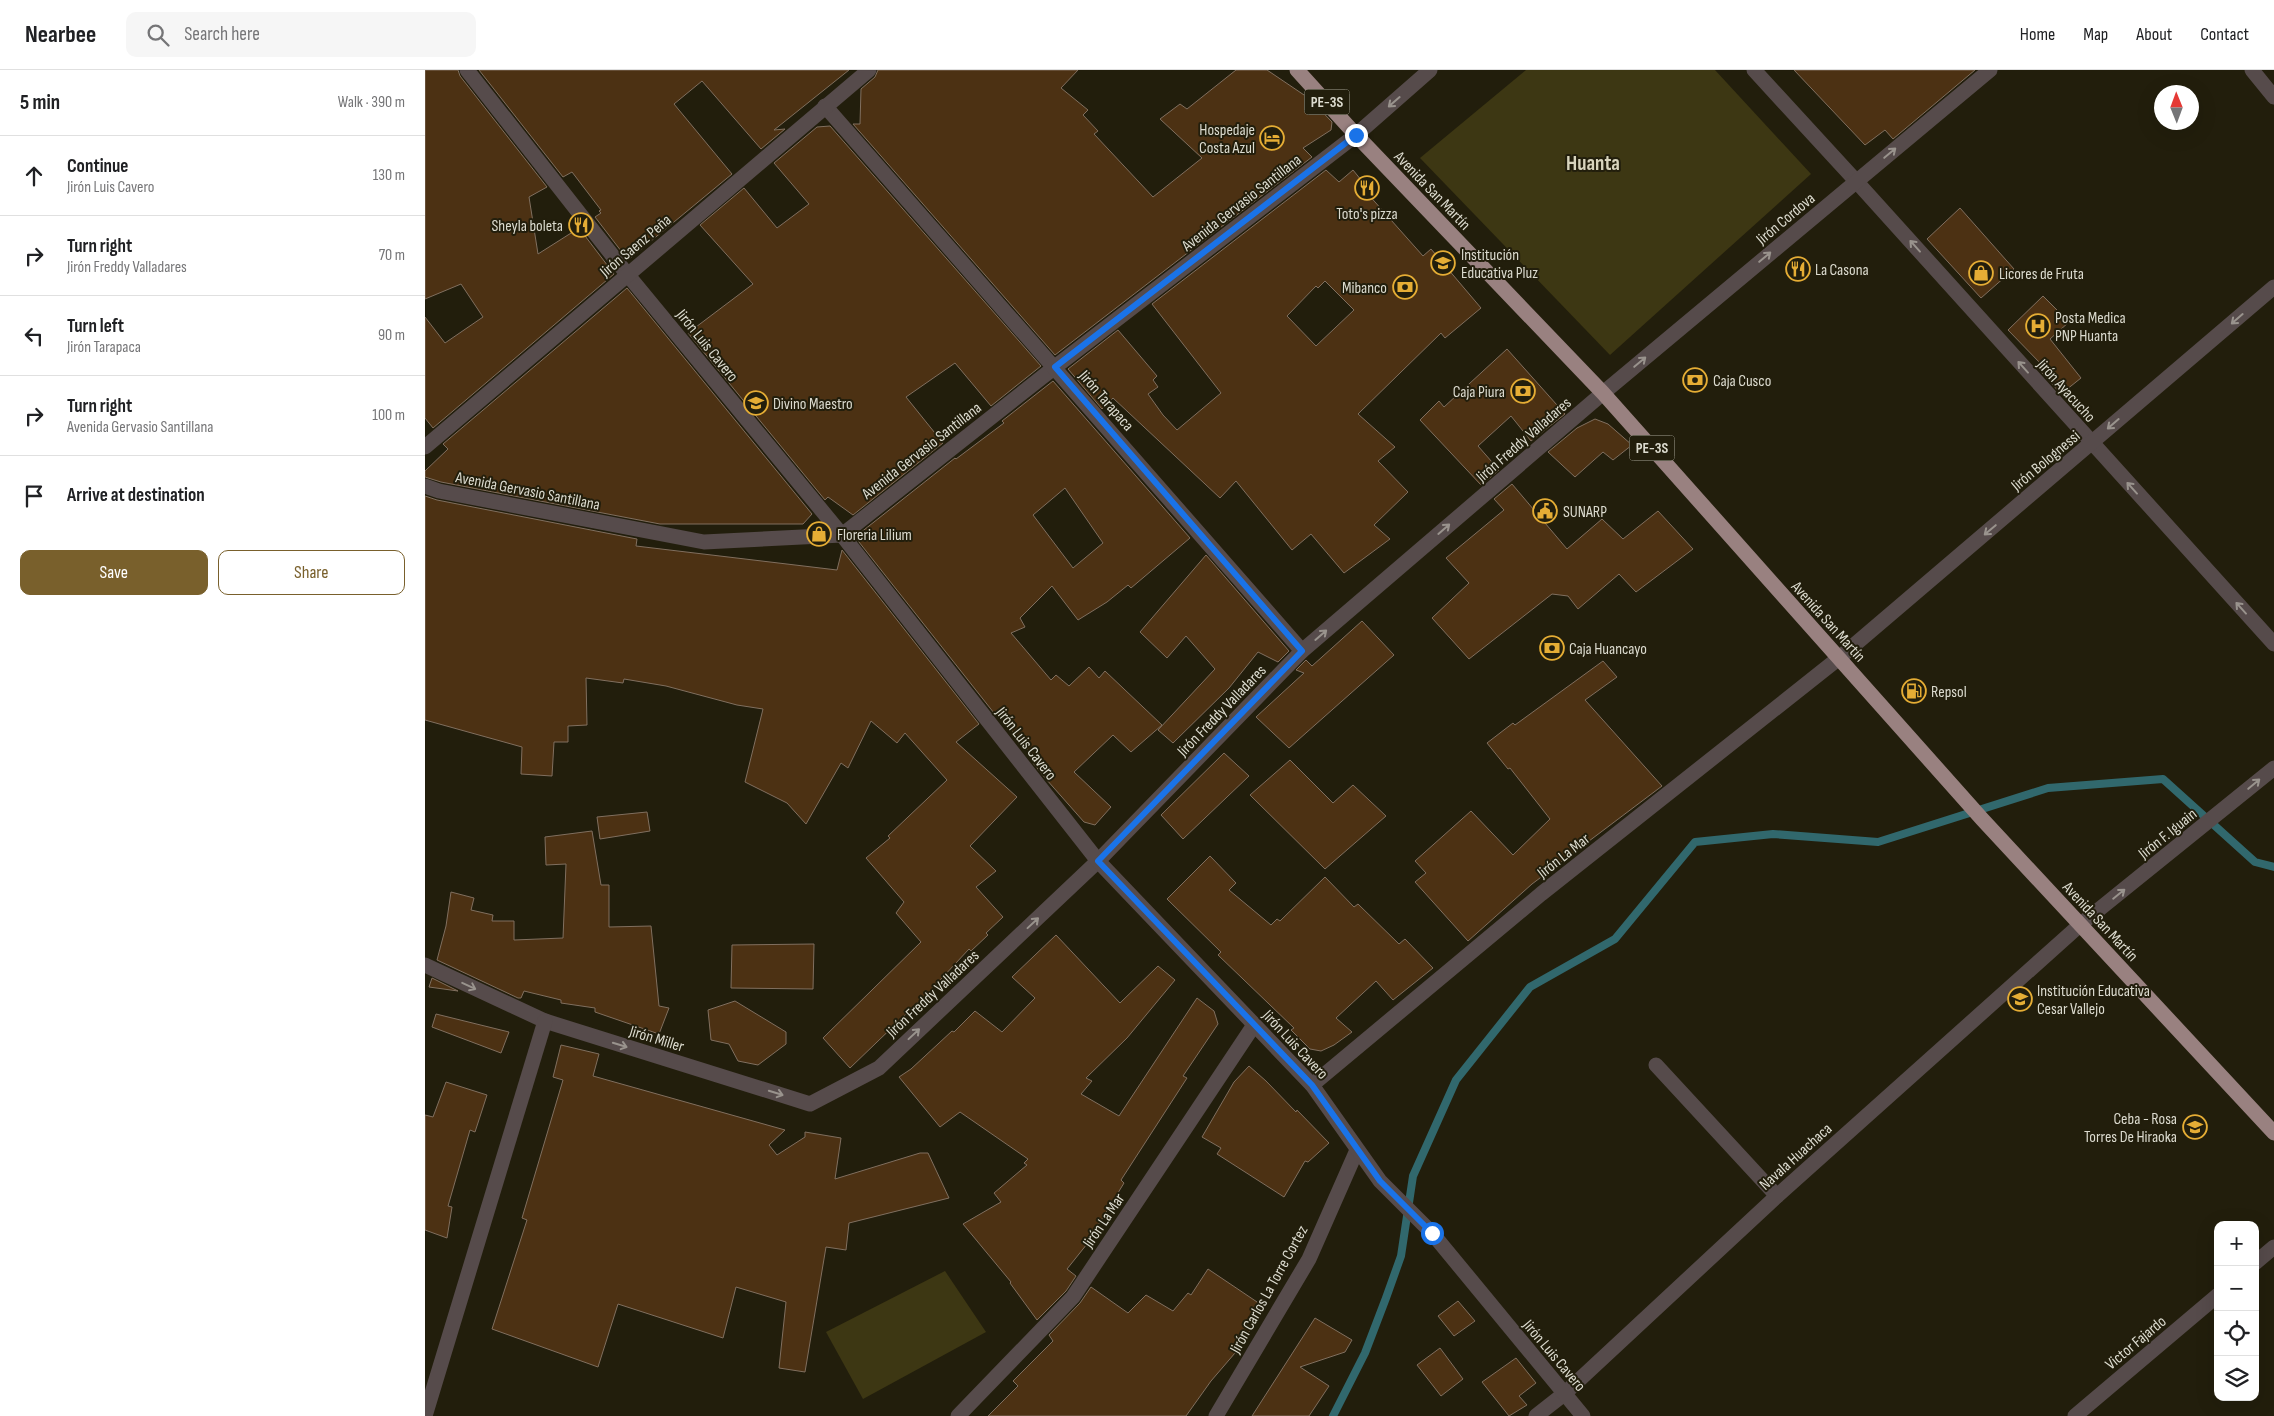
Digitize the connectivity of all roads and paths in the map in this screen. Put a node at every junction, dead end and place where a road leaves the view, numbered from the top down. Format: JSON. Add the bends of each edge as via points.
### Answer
{"nodes":[{"id":1,"x":467,"y":70,"type":"edge"},
{"id":2,"x":869,"y":70,"type":"edge"},
{"id":3,"x":1297,"y":70,"type":"edge"},
{"id":4,"x":1431,"y":70,"type":"edge"},
{"id":5,"x":1753,"y":70,"type":"edge"},
{"id":6,"x":1990,"y":70,"type":"edge"},
{"id":7,"x":2252,"y":70,"type":"edge"},
{"id":8,"x":2274,"y":97,"type":"edge"},
{"id":9,"x":825,"y":106,"type":"junction"},
{"id":10,"x":1356,"y":135,"type":"junction"},
{"id":11,"x":1857,"y":181,"type":"junction"},
{"id":12,"x":627,"y":274,"type":"junction"},
{"id":13,"x":2274,"y":287,"type":"edge"},
{"id":14,"x":1055,"y":367,"type":"junction"},
{"id":15,"x":1603,"y":393,"type":"junction"},
{"id":16,"x":2091,"y":443,"type":"junction"},
{"id":17,"x":425,"y":448,"type":"edge"},
{"id":18,"x":425,"y":486,"type":"edge"},
{"id":19,"x":842,"y":535,"type":"junction"},
{"id":20,"x":2274,"y":644,"type":"edge"},
{"id":21,"x":1302,"y":651,"type":"junction"},
{"id":22,"x":1839,"y":658,"type":"junction"},
{"id":23,"x":2274,"y":768,"type":"edge"},
{"id":24,"x":1098,"y":861,"type":"junction"},
{"id":25,"x":2081,"y":924,"type":"junction"},
{"id":26,"x":425,"y":966,"type":"edge"},
{"id":27,"x":545,"y":1021,"type":"junction"},
{"id":28,"x":1254,"y":1025,"type":"junction"},
{"id":29,"x":1656,"y":1064,"type":"dead end"},
{"id":30,"x":879,"y":1068,"type":"joint"},
{"id":31,"x":1312,"y":1085,"type":"junction"},
{"id":32,"x":2274,"y":1134,"type":"edge"},
{"id":33,"x":1357,"y":1150,"type":"junction"},
{"id":34,"x":1777,"y":1196,"type":"junction"},
{"id":35,"x":2274,"y":1247,"type":"edge"},
{"id":36,"x":2259,"y":1260,"type":"edge"},
{"id":37,"x":2214,"y":1298,"type":"edge"},
{"id":38,"x":1564,"y":1394,"type":"junction"},
{"id":39,"x":425,"y":1416,"type":"edge"},
{"id":40,"x":958,"y":1416,"type":"edge"},
{"id":41,"x":1216,"y":1416,"type":"edge"},
{"id":42,"x":1535,"y":1416,"type":"edge"},
{"id":43,"x":1583,"y":1416,"type":"edge"},
{"id":44,"x":2075,"y":1416,"type":"edge"}],
"edges":[{"from":1,"to":12,"type":"street","name":"Jirón Luis Cavero"},
{"from":2,"to":9,"type":"street","name":"Jirón Saenz Peña"},
{"from":3,"to":10,"type":"highway","number":"PE-3S"},
{"from":4,"to":10,"type":"street","name":"Avenida Gervasio Santillana","one_way":true},
{"from":5,"to":11,"type":"street","name":"Jirón Ayacucho"},
{"from":11,"to":6,"type":"street","name":"Jirón Cordova","one_way":true},
{"from":7,"to":8,"type":"street"},
{"from":9,"to":12,"type":"street","name":"Jirón Saenz Peña"},
{"from":9,"to":14,"type":"street","name":"Jirón Tarapaca"},
{"from":10,"to":14,"type":"street","name":"Avenida Gervasio Santillana"},
{"from":10,"to":15,"type":"highway","name":"Avenida San Martín","number":"PE-3S"},
{"from":15,"to":11,"type":"street","name":"Jirón Cordova","one_way":true},
{"from":16,"to":11,"type":"street","name":"Jirón Ayacucho","one_way":true},
{"from":12,"to":17,"type":"street","name":"Jirón Saenz Peña"},
{"from":12,"to":19,"type":"street","name":"Jirón Luis Cavero"},
{"from":13,"to":16,"type":"street","name":"Jirón Bolognessi","one_way":true},
{"from":14,"to":19,"type":"street","name":"Avenida Gervasio Santillana"},
{"from":14,"to":21,"type":"street","name":"Jirón Tarapaca"},
{"from":21,"to":15,"type":"street","name":"Jirón Freddy Valladares","one_way":true},
{"from":15,"to":22,"type":"highway","name":"Avenida San Martín","number":"PE-3S"},
{"from":20,"to":16,"type":"street","name":"Jirón Ayacucho","one_way":true},
{"from":16,"to":22,"type":"street","name":"Jirón Bolognessi","one_way":true},
{"from":18,"to":19,"type":"street","name":"Avenida Gervasio Santillana","via":[[704,542]]},
{"from":19,"to":24,"type":"street","name":"Jirón Luis Cavero"},
{"from":21,"to":24,"type":"street","name":"Jirón Freddy Valladares"},
{"from":22,"to":25,"type":"highway","name":"Avenida San Martín","number":"PE-3S","via":[[1982,819]]},
{"from":22,"to":31,"type":"street","name":"Jirón La Mar","via":[[1541,894]]},
{"from":25,"to":23,"type":"street","name":"Jirón F. Iguain","one_way":true},
{"from":24,"to":28,"type":"street","name":"Jirón Luis Cavero"},
{"from":30,"to":24,"type":"street","name":"Jirón Freddy Valladares","one_way":true},
{"from":25,"to":32,"type":"highway","name":"Avenida San Martín","number":"PE-3S"},
{"from":25,"to":34,"type":"street","name":"Navala Huachaca"},
{"from":26,"to":27,"type":"street","name":"Jirón Miller","one_way":true},
{"from":27,"to":30,"type":"street","name":"Jirón Miller","one_way":true,"via":[[810,1104]]},
{"from":27,"to":39,"type":"street"},
{"from":28,"to":31,"type":"street","name":"Jirón Luis Cavero"},
{"from":28,"to":40,"type":"street","name":"Jirón La Mar","via":[[1073,1297]]},
{"from":29,"to":34,"type":"street"},
{"from":31,"to":33,"type":"street","name":"Jirón Luis Cavero"},
{"from":33,"to":38,"type":"street","name":"Jirón Luis Cavero","via":[[1380,1181],[1432,1233]]},
{"from":33,"to":41,"type":"street","name":"Jirón Carlos La Torre Cortez","via":[[1309,1259]]},
{"from":34,"to":38,"type":"street","name":"Navala Huachaca"},
{"from":35,"to":36,"type":"street"},
{"from":37,"to":44,"type":"street","name":"Victor Fajardo"},
{"from":38,"to":42,"type":"street","name":"Navala Huachaca"},
{"from":38,"to":43,"type":"street","name":"Jirón Luis Cavero"}]}
